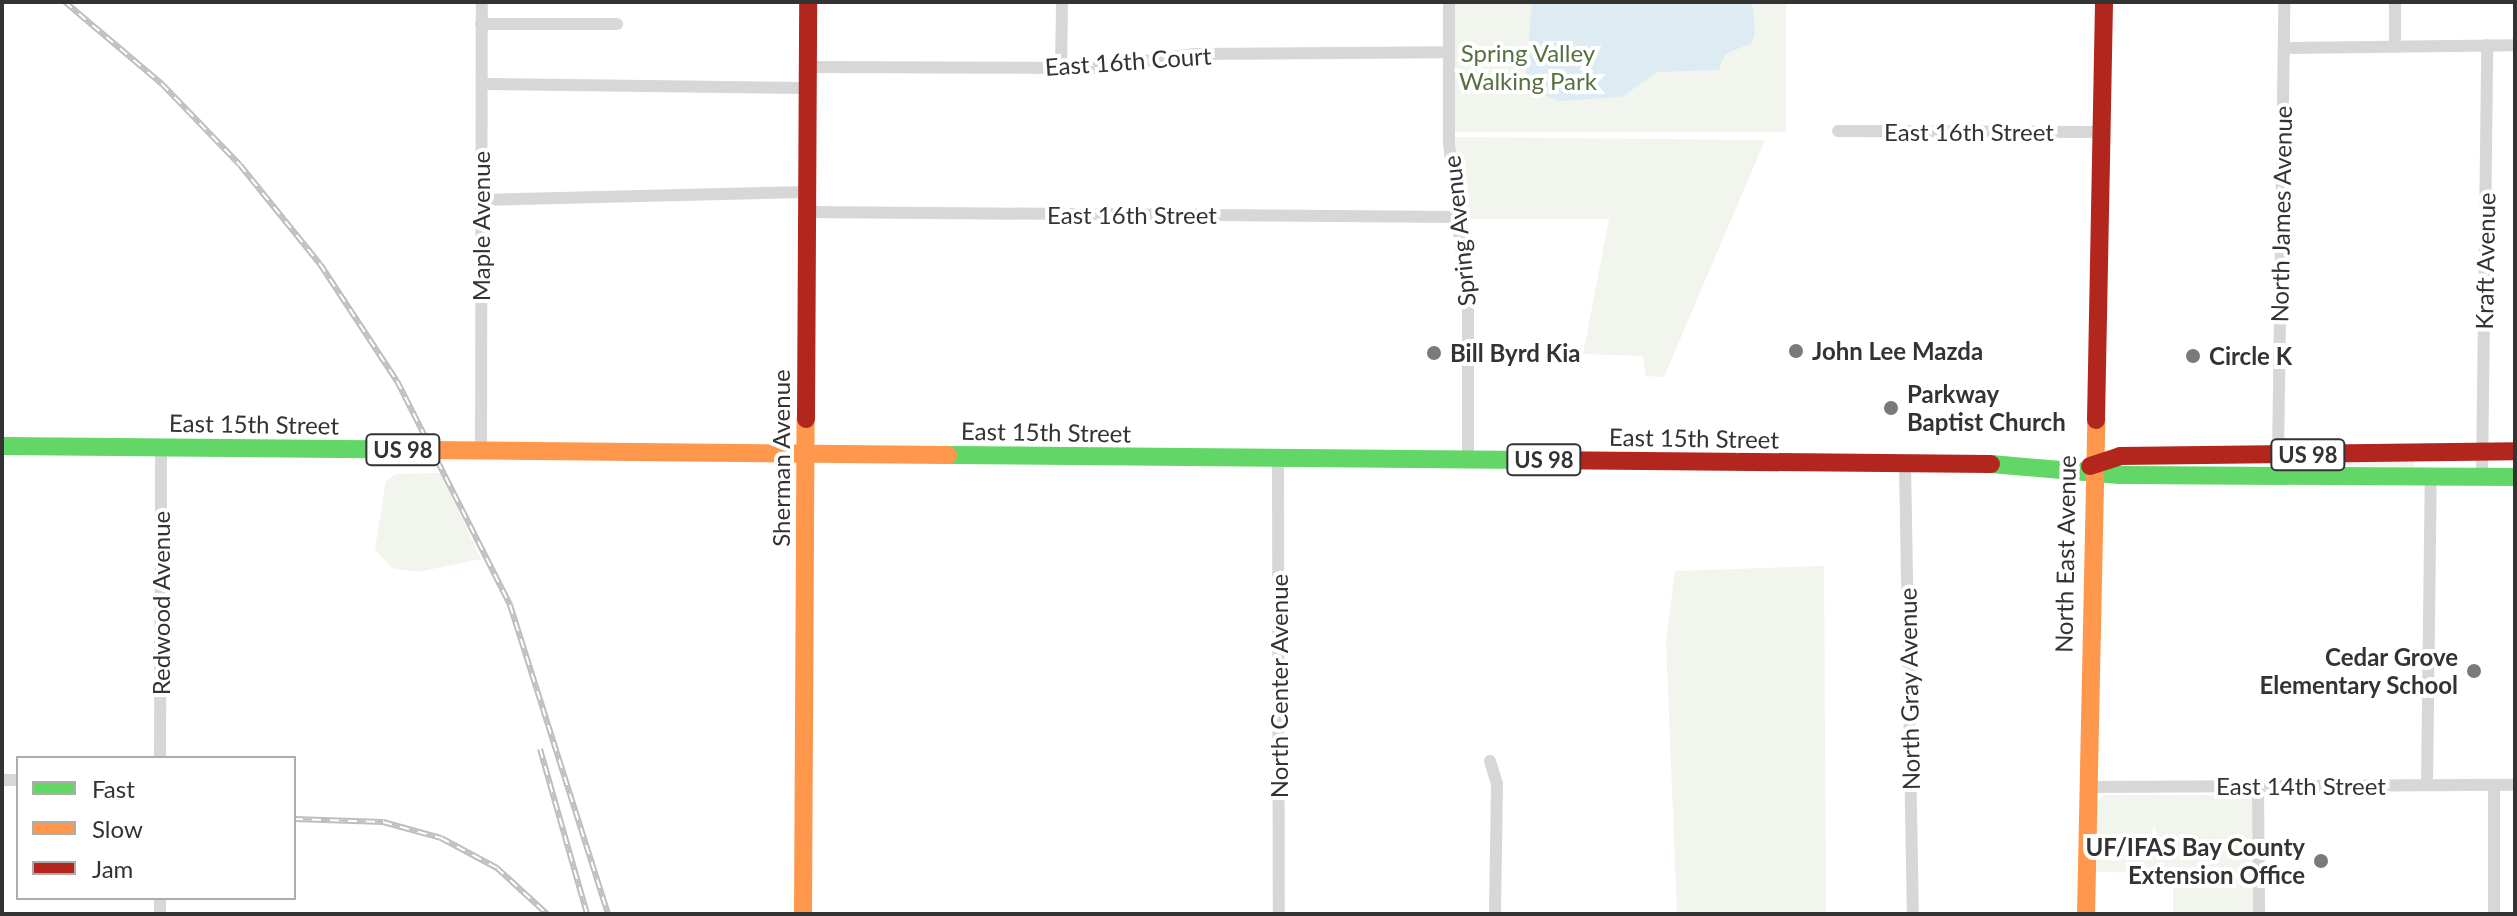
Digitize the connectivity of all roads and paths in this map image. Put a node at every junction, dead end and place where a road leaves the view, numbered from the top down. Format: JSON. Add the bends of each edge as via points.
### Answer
{"nodes":[{"id":1,"x":482,"y":2,"type":"edge"},
{"id":2,"x":808,"y":2,"type":"edge"},
{"id":3,"x":1062,"y":2,"type":"edge"},
{"id":4,"x":1449,"y":2,"type":"edge"},
{"id":5,"x":2104,"y":2,"type":"edge"},
{"id":6,"x":2284,"y":2,"type":"edge"},
{"id":7,"x":2395,"y":2,"type":"edge"},
{"id":8,"x":481,"y":24,"type":"junction"},
{"id":9,"x":617,"y":24,"type":"dead end"},
{"id":10,"x":2487,"y":45,"type":"junction"},
{"id":11,"x":2515,"y":45,"type":"edge"},
{"id":12,"x":2395,"y":46,"type":"junction"},
{"id":13,"x":2284,"y":48,"type":"junction"},
{"id":14,"x":1449,"y":52,"type":"junction"},
{"id":15,"x":807,"y":67,"type":"junction"},
{"id":16,"x":1061,"y":68,"type":"junction"},
{"id":17,"x":482,"y":84,"type":"junction"},
{"id":18,"x":807,"y":88,"type":"junction"},
{"id":19,"x":1838,"y":131,"type":"dead end"},
{"id":20,"x":2100,"y":132,"type":"junction"},
{"id":21,"x":807,"y":192,"type":"junction"},
{"id":22,"x":480,"y":200,"type":"junction"},
{"id":23,"x":806,"y":212,"type":"junction"},
{"id":24,"x":1457,"y":217,"type":"junction"},
{"id":25,"x":2,"y":446,"type":"edge"},
{"id":26,"x":161,"y":447,"type":"junction"},
{"id":27,"x":481,"y":450,"type":"junction"},
{"id":28,"x":2483,"y":451,"type":"junction"},
{"id":29,"x":2515,"y":451,"type":"edge"},
{"id":30,"x":2453,"y":452,"type":"junction"},
{"id":31,"x":805,"y":453,"type":"junction"},
{"id":32,"x":2411,"y":453,"type":"junction"},
{"id":33,"x":1278,"y":458,"type":"junction"},
{"id":34,"x":1468,"y":460,"type":"junction"},
{"id":35,"x":1905,"y":464,"type":"junction"},
{"id":36,"x":2278,"y":465,"type":"junction"},
{"id":37,"x":2090,"y":466,"type":"junction"},
{"id":38,"x":2431,"y":476,"type":"junction"},
{"id":39,"x":2482,"y":477,"type":"junction"},
{"id":40,"x":2515,"y":477,"type":"edge"},
{"id":41,"x":160,"y":756,"type":"edge"},
{"id":42,"x":1490,"y":761,"type":"dead end"},
{"id":43,"x":2427,"y":785,"type":"junction"},
{"id":44,"x":2494,"y":785,"type":"junction"},
{"id":45,"x":2515,"y":785,"type":"edge"},
{"id":46,"x":2087,"y":787,"type":"junction"},
{"id":47,"x":2258,"y":787,"type":"junction"},
{"id":48,"x":2494,"y":911,"type":"dead end"},
{"id":49,"x":803,"y":914,"type":"edge"},
{"id":50,"x":1279,"y":914,"type":"edge"},
{"id":51,"x":1495,"y":914,"type":"edge"},
{"id":52,"x":1913,"y":914,"type":"edge"},
{"id":53,"x":2086,"y":914,"type":"edge"},
{"id":54,"x":2259,"y":914,"type":"edge"}],
"edges":[{"from":1,"to":8,"type":"street","name":"Maple Avenue"},
{"from":2,"to":15,"type":"main road","name":"Sherman Avenue"},
{"from":3,"to":16,"type":"street"},
{"from":4,"to":14,"type":"street","name":"Spring Avenue"},
{"from":5,"to":20,"type":"main road","name":"North East Avenue"},
{"from":6,"to":13,"type":"street","name":"North James Avenue"},
{"from":7,"to":12,"type":"street"},
{"from":8,"to":9,"type":"street"},
{"from":8,"to":17,"type":"street","name":"Maple Avenue"},
{"from":10,"to":11,"type":"street"},
{"from":10,"to":12,"type":"street"},
{"from":10,"to":28,"type":"street","name":"Kraft Avenue"},
{"from":12,"to":13,"type":"street"},
{"from":13,"to":36,"type":"street","name":"North James Avenue"},
{"from":14,"to":16,"type":"street","name":"East 16th Court","via":[[1194,54]]},
{"from":14,"to":24,"type":"street","name":"Spring Avenue"},
{"from":15,"to":16,"type":"street","name":"East 16th Court"},
{"from":15,"to":18,"type":"main road","name":"Sherman Avenue"},
{"from":17,"to":18,"type":"street"},
{"from":17,"to":22,"type":"street","name":"Maple Avenue"},
{"from":18,"to":21,"type":"main road","name":"Sherman Avenue"},
{"from":19,"to":20,"type":"street","name":"East 16th Street"},
{"from":20,"to":37,"type":"main road","name":"North East Avenue"},
{"from":21,"to":22,"type":"street"},
{"from":21,"to":23,"type":"main road","name":"Sherman Avenue"},
{"from":22,"to":27,"type":"street","name":"Maple Avenue"},
{"from":23,"to":24,"type":"street","name":"East 16th Street"},
{"from":23,"to":31,"type":"main road","name":"Sherman Avenue"},
{"from":24,"to":34,"type":"street","name":"Spring Avenue","via":[[1468,310]]},
{"from":25,"to":26,"type":"main road","name":"East 15th Street","number":"US 98"},
{"from":26,"to":27,"type":"main road","name":"East 15th Street","number":"US 98"},
{"from":26,"to":41,"type":"street","name":"Redwood Avenue"},
{"from":27,"to":31,"type":"main road","name":"East 15th Street","number":"US 98"},
{"from":28,"to":29,"type":"main road","name":"East 15th Street","number":"US 98"},
{"from":28,"to":30,"type":"main road","name":"East 15th Street","number":"US 98"},
{"from":28,"to":39,"type":"street","name":"Kraft Avenue"},
{"from":30,"to":32,"type":"main road","name":"East 15th Street","number":"US 98"},
{"from":30,"to":38,"type":"main road"},
{"from":31,"to":33,"type":"main road","name":"East 15th Street","number":"US 98"},
{"from":31,"to":49,"type":"main road","name":"Sherman Avenue"},
{"from":32,"to":36,"type":"main road","name":"East 15th Street","number":"US 98"},
{"from":32,"to":38,"type":"main road","via":[[2427,463]]},
{"from":33,"to":34,"type":"main road","name":"East 15th Street","number":"US 98"},
{"from":33,"to":50,"type":"street","name":"North Center Avenue"},
{"from":34,"to":35,"type":"main road","name":"East 15th Street","number":"US 98"},
{"from":35,"to":37,"type":"main road","name":"East 15th Street","number":"US 98"},
{"from":35,"to":52,"type":"street","name":"North Gray Avenue"},
{"from":36,"to":37,"type":"main road","name":"East 15th Street","number":"US 98","via":[[2120,475]]},
{"from":36,"to":38,"type":"main road","name":"East 15th Street","number":"US 98"},
{"from":37,"to":46,"type":"main road","name":"North East Avenue"},
{"from":38,"to":39,"type":"main road","name":"East 15th Street","number":"US 98"},
{"from":38,"to":43,"type":"street"},
{"from":39,"to":40,"type":"main road","name":"East 15th Street","number":"US 98"},
{"from":42,"to":51,"type":"street","via":[[1497,784]]},
{"from":43,"to":44,"type":"street","name":"East 14th Street"},
{"from":43,"to":47,"type":"street","name":"East 14th Street"},
{"from":44,"to":45,"type":"street","name":"East 14th Street"},
{"from":44,"to":48,"type":"street"},
{"from":46,"to":47,"type":"street","name":"East 14th Street"},
{"from":46,"to":53,"type":"main road","name":"North East Avenue"},
{"from":47,"to":54,"type":"street"}]}
